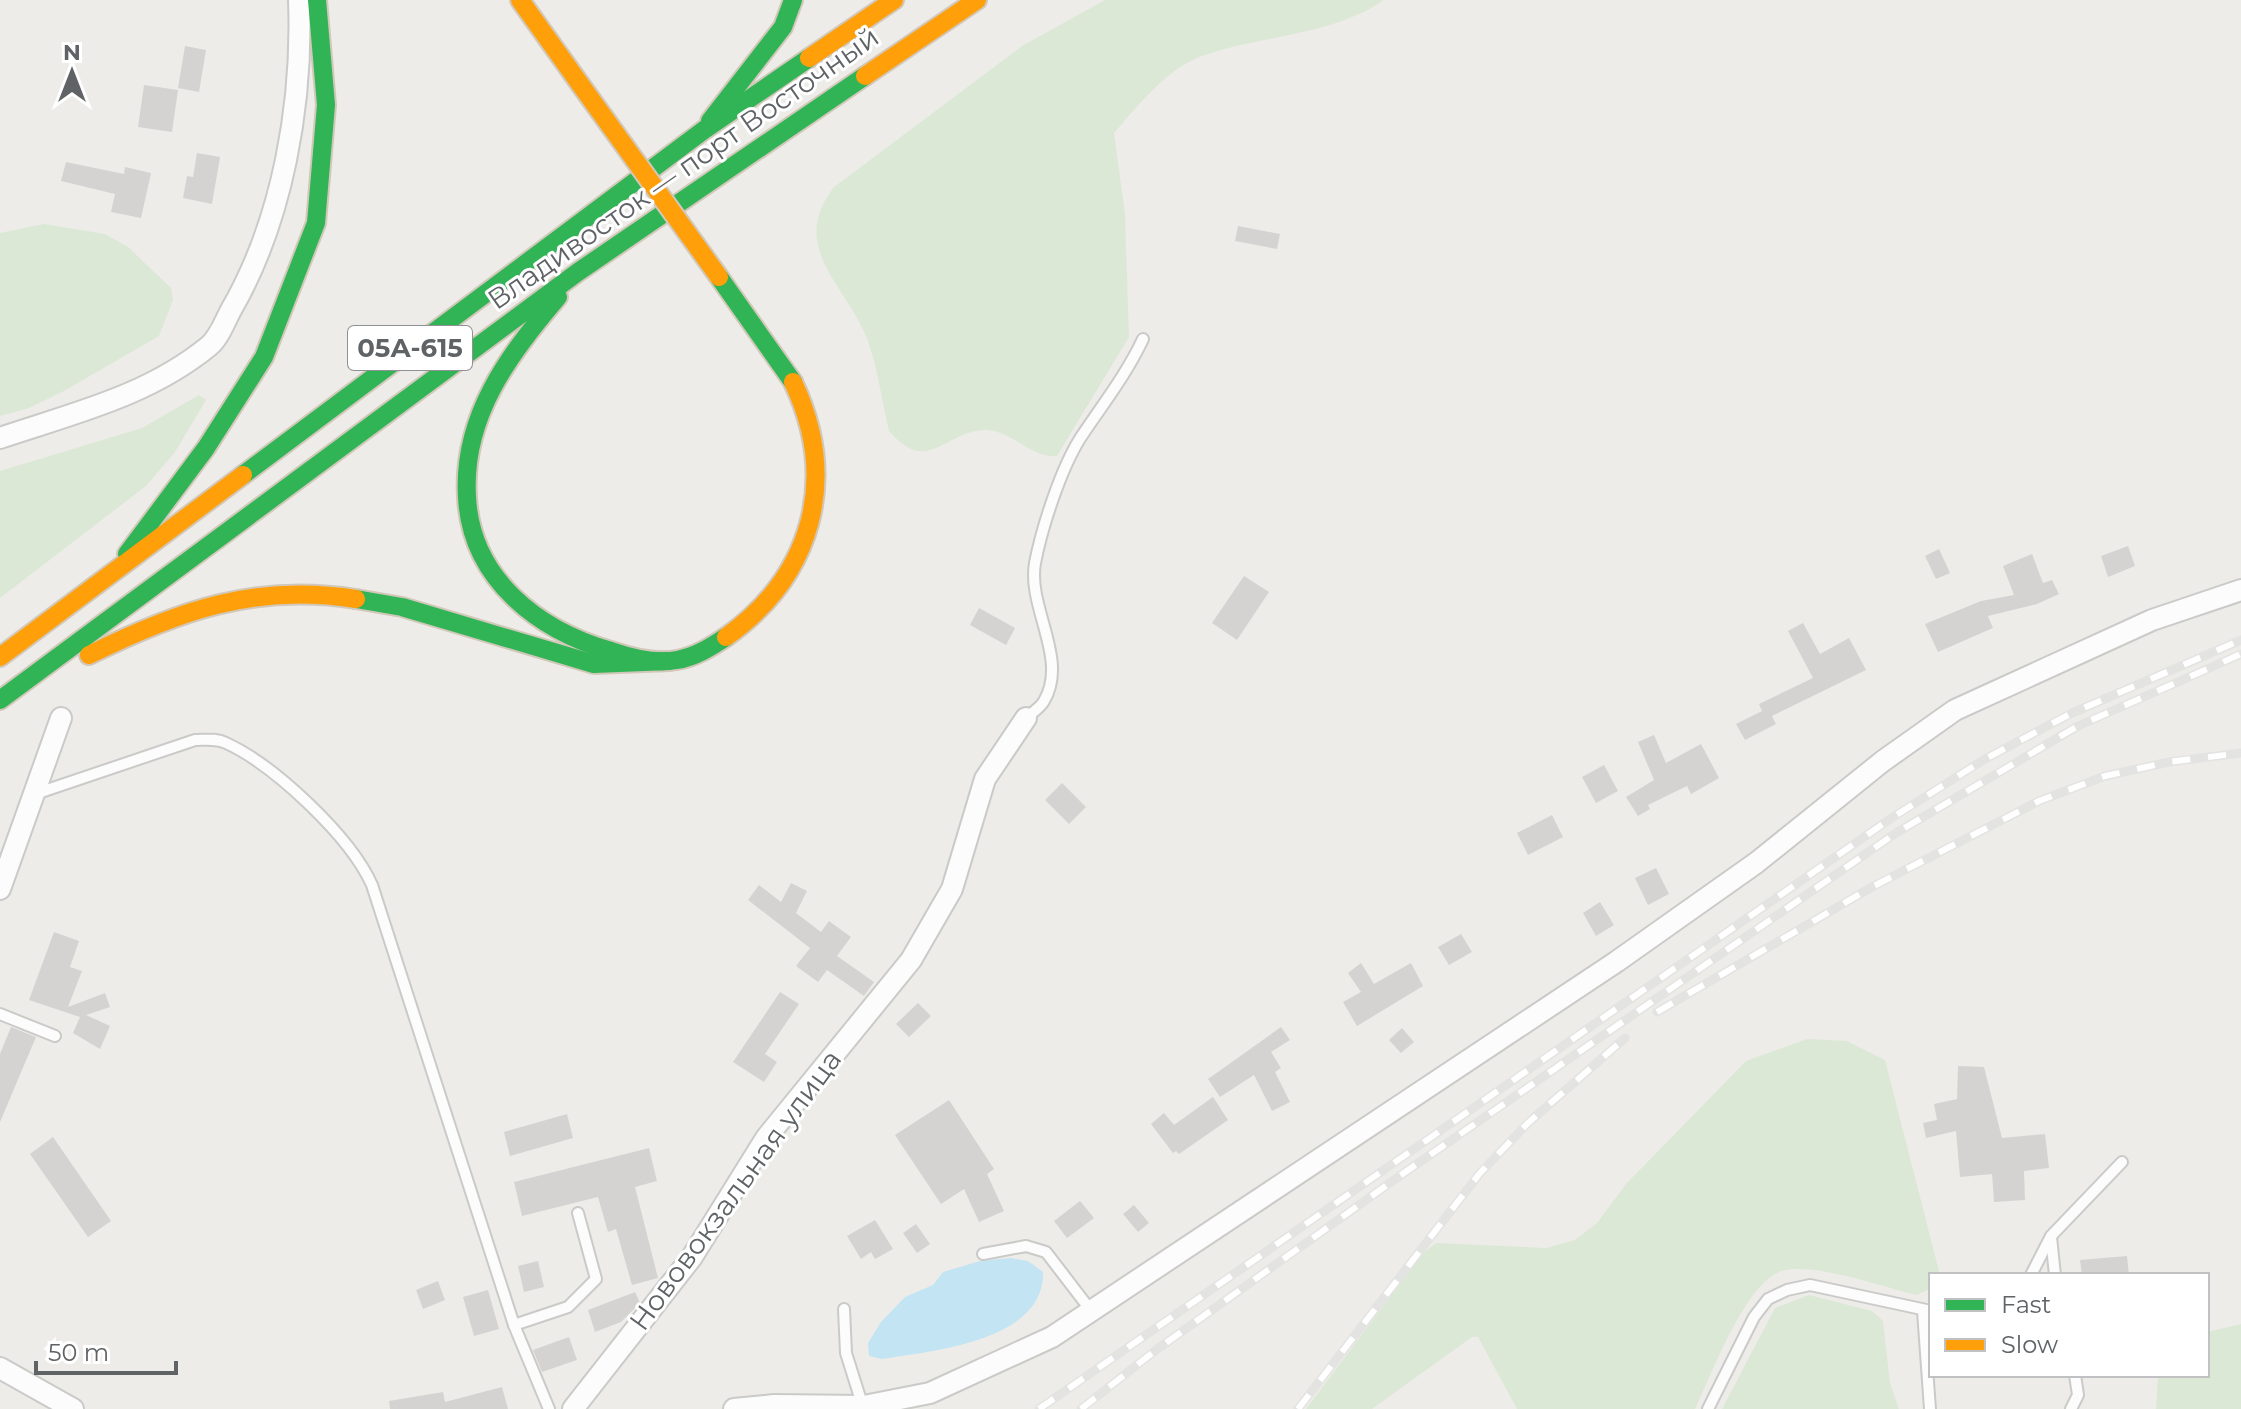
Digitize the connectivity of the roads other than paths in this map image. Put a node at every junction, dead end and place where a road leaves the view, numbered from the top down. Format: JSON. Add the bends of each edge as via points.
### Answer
{"nodes":[{"id":1,"x":299,"y":0,"type":"edge"},
{"id":2,"x":317,"y":0,"type":"edge"},
{"id":3,"x":793,"y":0,"type":"edge"},
{"id":4,"x":894,"y":0,"type":"edge"},
{"id":5,"x":977,"y":0,"type":"edge"},
{"id":6,"x":523,"y":2,"type":"edge"},
{"id":7,"x":704,"y":130,"type":"junction"},
{"id":8,"x":578,"y":272,"type":"junction"},
{"id":9,"x":1143,"y":339,"type":"dead end"},
{"id":10,"x":0,"y":438,"type":"edge"},
{"id":11,"x":117,"y":566,"type":"junction"},
{"id":12,"x":2241,"y":590,"type":"edge"},
{"id":13,"x":0,"y":657,"type":"edge"},
{"id":14,"x":669,"y":661,"type":"junction"},
{"id":15,"x":37,"y":672,"type":"junction"},
{"id":16,"x":0,"y":700,"type":"edge"},
{"id":17,"x":61,"y":718,"type":"dead end"},
{"id":18,"x":1026,"y":718,"type":"joint"},
{"id":19,"x":35,"y":794,"type":"junction"},
{"id":20,"x":0,"y":889,"type":"edge"},
{"id":21,"x":0,"y":1014,"type":"edge"},
{"id":22,"x":55,"y":1036,"type":"dead end"},
{"id":23,"x":2122,"y":1162,"type":"dead end"},
{"id":24,"x":578,"y":1213,"type":"dead end"},
{"id":25,"x":2051,"y":1236,"type":"junction"},
{"id":26,"x":983,"y":1254,"type":"dead end"},
{"id":27,"x":2032,"y":1273,"type":"edge"},
{"id":28,"x":2055,"y":1273,"type":"edge"},
{"id":29,"x":844,"y":1309,"type":"dead end"},
{"id":30,"x":1927,"y":1311,"type":"edge"},
{"id":31,"x":1092,"y":1312,"type":"junction"},
{"id":32,"x":514,"y":1325,"type":"junction"},
{"id":33,"x":0,"y":1368,"type":"edge"},
{"id":34,"x":1929,"y":1376,"type":"edge"},
{"id":35,"x":1929,"y":1377,"type":"edge"},
{"id":36,"x":2075,"y":1377,"type":"edge"},
{"id":37,"x":863,"y":1407,"type":"edge"},
{"id":38,"x":73,"y":1409,"type":"edge"},
{"id":39,"x":549,"y":1409,"type":"edge"},
{"id":40,"x":573,"y":1409,"type":"edge"},
{"id":41,"x":734,"y":1409,"type":"edge"},
{"id":42,"x":1708,"y":1409,"type":"edge"},
{"id":43,"x":1930,"y":1409,"type":"edge"},
{"id":44,"x":2071,"y":1409,"type":"edge"}],
"edges":[{"from":1,"to":10,"type":"street","via":[[297,101],[270,218],[247,283],[212,343],[156,383]]},
{"from":2,"to":11,"type":"main road","via":[[326,105],[316,223],[264,357],[206,448]]},
{"from":3,"to":7,"type":"main road","via":[[783,27]]},
{"from":4,"to":7,"type":"main road","name":"Владивосток — порт Восточный","number":"05А-615"},
{"from":5,"to":8,"type":"main road","name":"Владивосток — порт Восточный","number":"05А-615"},
{"from":6,"to":14,"type":"main road","bridge":true,"via":[[777,357],[799,396],[811,436],[815,513],[802,555],[756,618],[710,647]]},
{"from":7,"to":11,"type":"main road","name":"Владивосток — порт Восточный","number":"05А-615"},
{"from":8,"to":14,"type":"main road","via":[[504,363],[471,437],[464,484],[476,543],[496,583],[573,640]]},
{"from":8,"to":15,"type":"main road","name":"Владивосток — порт Восточный","number":"05А-615"},
{"from":9,"to":18,"type":"lane","via":[[1074,452],[1035,563],[1034,589],[1049,646],[1050,680],[1044,702]]},
{"from":11,"to":13,"type":"main road","name":"Владивосток — порт Восточный","number":"05А-615","via":[[48,625]]},
{"from":12,"to":31,"type":"street","via":[[2152,620],[1955,710],[1756,863],[1616,962]]},
{"from":14,"to":15,"type":"main road","via":[[594,664],[402,607],[302,594],[256,595],[194,610]]},
{"from":15,"to":16,"type":"main road","name":"Владивосток — порт Восточный","number":"05А-615"},
{"from":17,"to":19,"type":"street"},
{"from":18,"to":40,"type":"street","name":"Нововокзальная улица","via":[[985,779],[952,889],[911,960],[766,1138],[692,1257]]},
{"from":19,"to":20,"type":"street"},
{"from":19,"to":32,"type":"lane","via":[[195,740],[215,739],[242,753],[326,820],[354,852],[372,885]]},
{"from":21,"to":22,"type":"lane"},
{"from":23,"to":25,"type":"lane"},
{"from":24,"to":32,"type":"lane","via":[[596,1279],[568,1307]]},
{"from":25,"to":27,"type":"lane"},
{"from":25,"to":28,"type":"lane"},
{"from":26,"to":31,"type":"lane","via":[[1026,1246],[1046,1252]]},
{"from":29,"to":37,"type":"lane","via":[[846,1353]]},
{"from":30,"to":34,"type":"lane"},
{"from":30,"to":42,"type":"lane","via":[[1810,1285],[1787,1290],[1768,1299],[1754,1317]]},
{"from":31,"to":37,"type":"street","via":[[1052,1337],[930,1393]]},
{"from":32,"to":39,"type":"lane"},
{"from":33,"to":38,"type":"street"},
{"from":35,"to":43,"type":"lane"},
{"from":36,"to":44,"type":"lane","via":[[2078,1395]]},
{"from":37,"to":41,"type":"street"}]}
